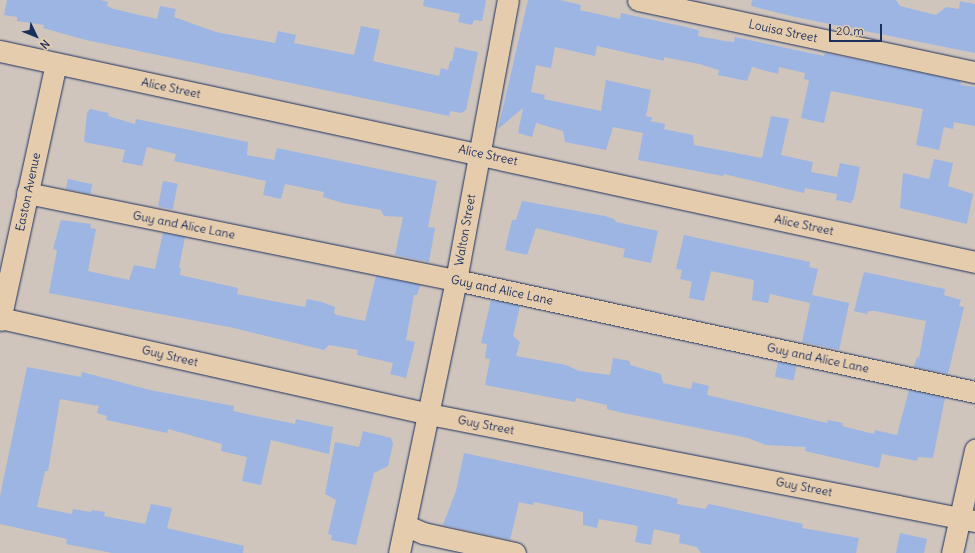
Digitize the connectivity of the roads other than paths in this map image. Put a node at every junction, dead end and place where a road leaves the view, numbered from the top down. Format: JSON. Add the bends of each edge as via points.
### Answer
{"nodes":[{"id":1,"x":508,"y":0,"type":"edge"},
{"id":2,"x":638,"y":0,"type":"edge"},
{"id":3,"x":0,"y":51,"type":"edge"},
{"id":4,"x":56,"y":64,"type":"junction"},
{"id":5,"x":975,"y":72,"type":"edge"},
{"id":6,"x":479,"y":153,"type":"junction"},
{"id":7,"x":27,"y":193,"type":"junction"},
{"id":8,"x":975,"y":262,"type":"edge"},
{"id":9,"x":456,"y":280,"type":"junction"},
{"id":10,"x":0,"y":319,"type":"edge"},
{"id":11,"x":975,"y":392,"type":"edge"},
{"id":12,"x":429,"y":414,"type":"junction"},
{"id":13,"x":975,"y":450,"type":"edge"},
{"id":14,"x":967,"y":519,"type":"edge"},
{"id":15,"x":405,"y":525,"type":"junction"},
{"id":16,"x":399,"y":553,"type":"edge"},
{"id":17,"x":515,"y":553,"type":"edge"},
{"id":18,"x":952,"y":553,"type":"edge"}],
"edges":[{"from":1,"to":6,"type":"street","name":"Walton Street"},
{"from":2,"to":5,"type":"street","name":"Louisa Street"},
{"from":3,"to":4,"type":"street","name":"Alice Street"},
{"from":4,"to":6,"type":"street","name":"Alice Street"},
{"from":4,"to":7,"type":"street","name":"Easton Avenue"},
{"from":6,"to":8,"type":"street","name":"Alice Street"},
{"from":6,"to":9,"type":"street","name":"Walton Street"},
{"from":7,"to":9,"type":"street","name":"Guy and Alice Lane"},
{"from":7,"to":10,"type":"street","name":"Easton Avenue"},
{"from":9,"to":11,"type":"street","name":"Guy and Alice Lane"},
{"from":9,"to":12,"type":"street","name":"Walton Street"},
{"from":10,"to":12,"type":"street","name":"Guy Street"},
{"from":12,"to":14,"type":"street","name":"Guy Street"},
{"from":12,"to":15,"type":"street","name":"Walton Street"},
{"from":13,"to":14,"type":"street"},
{"from":14,"to":18,"type":"street"},
{"from":15,"to":16,"type":"street","name":"Walton Street"},
{"from":15,"to":17,"type":"street","via":[[423,533]]}]}
